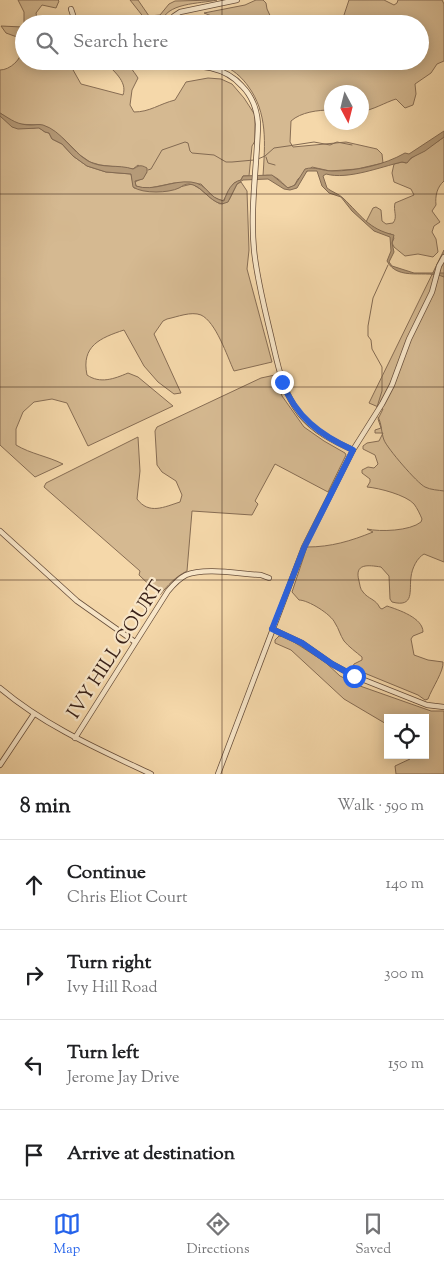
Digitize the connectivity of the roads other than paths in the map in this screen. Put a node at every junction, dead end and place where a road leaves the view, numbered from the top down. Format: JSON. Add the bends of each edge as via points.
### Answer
{"nodes":[{"id":1,"x":237,"y":0,"type":"edge"},
{"id":2,"x":71,"y":9,"type":"dead end"},
{"id":3,"x":73,"y":15,"type":"edge"},
{"id":4,"x":176,"y":15,"type":"edge"},
{"id":5,"x":217,"y":70,"type":"edge"},
{"id":6,"x":444,"y":257,"type":"edge"},
{"id":7,"x":353,"y":450,"type":"junction"},
{"id":8,"x":0,"y":531,"type":"edge"},
{"id":9,"x":269,"y":578,"type":"dead end"},
{"id":10,"x":272,"y":629,"type":"junction"},
{"id":11,"x":135,"y":642,"type":"junction"},
{"id":12,"x":0,"y":688,"type":"edge"},
{"id":13,"x":444,"y":707,"type":"edge"},
{"id":14,"x":34,"y":714,"type":"junction"},
{"id":15,"x":74,"y":738,"type":"junction"},
{"id":16,"x":0,"y":765,"type":"edge"},
{"id":17,"x":151,"y":774,"type":"edge"},
{"id":18,"x":218,"y":774,"type":"edge"}],
"edges":[{"from":1,"to":4,"type":"street"},
{"from":2,"to":3,"type":"street"},
{"from":5,"to":7,"type":"street","via":[[240,83],[258,116],[252,219],[256,267],[282,382],[308,423]]},
{"from":6,"to":7,"type":"street","via":[[392,385]]},
{"from":7,"to":10,"type":"street","via":[[304,548]]},
{"from":8,"to":11,"type":"street","via":[[77,601]]},
{"from":9,"to":11,"type":"street","name":"IVY HILL COURT","via":[[209,572],[185,576],[168,591]]},
{"from":10,"to":13,"type":"street","via":[[302,643],[354,676],[427,705]]},
{"from":10,"to":18,"type":"street"},
{"from":11,"to":15,"type":"street","name":"IVY HILL COURT"},
{"from":12,"to":14,"type":"street"},
{"from":14,"to":15,"type":"street"},
{"from":14,"to":16,"type":"street"},
{"from":15,"to":17,"type":"street"}]}
